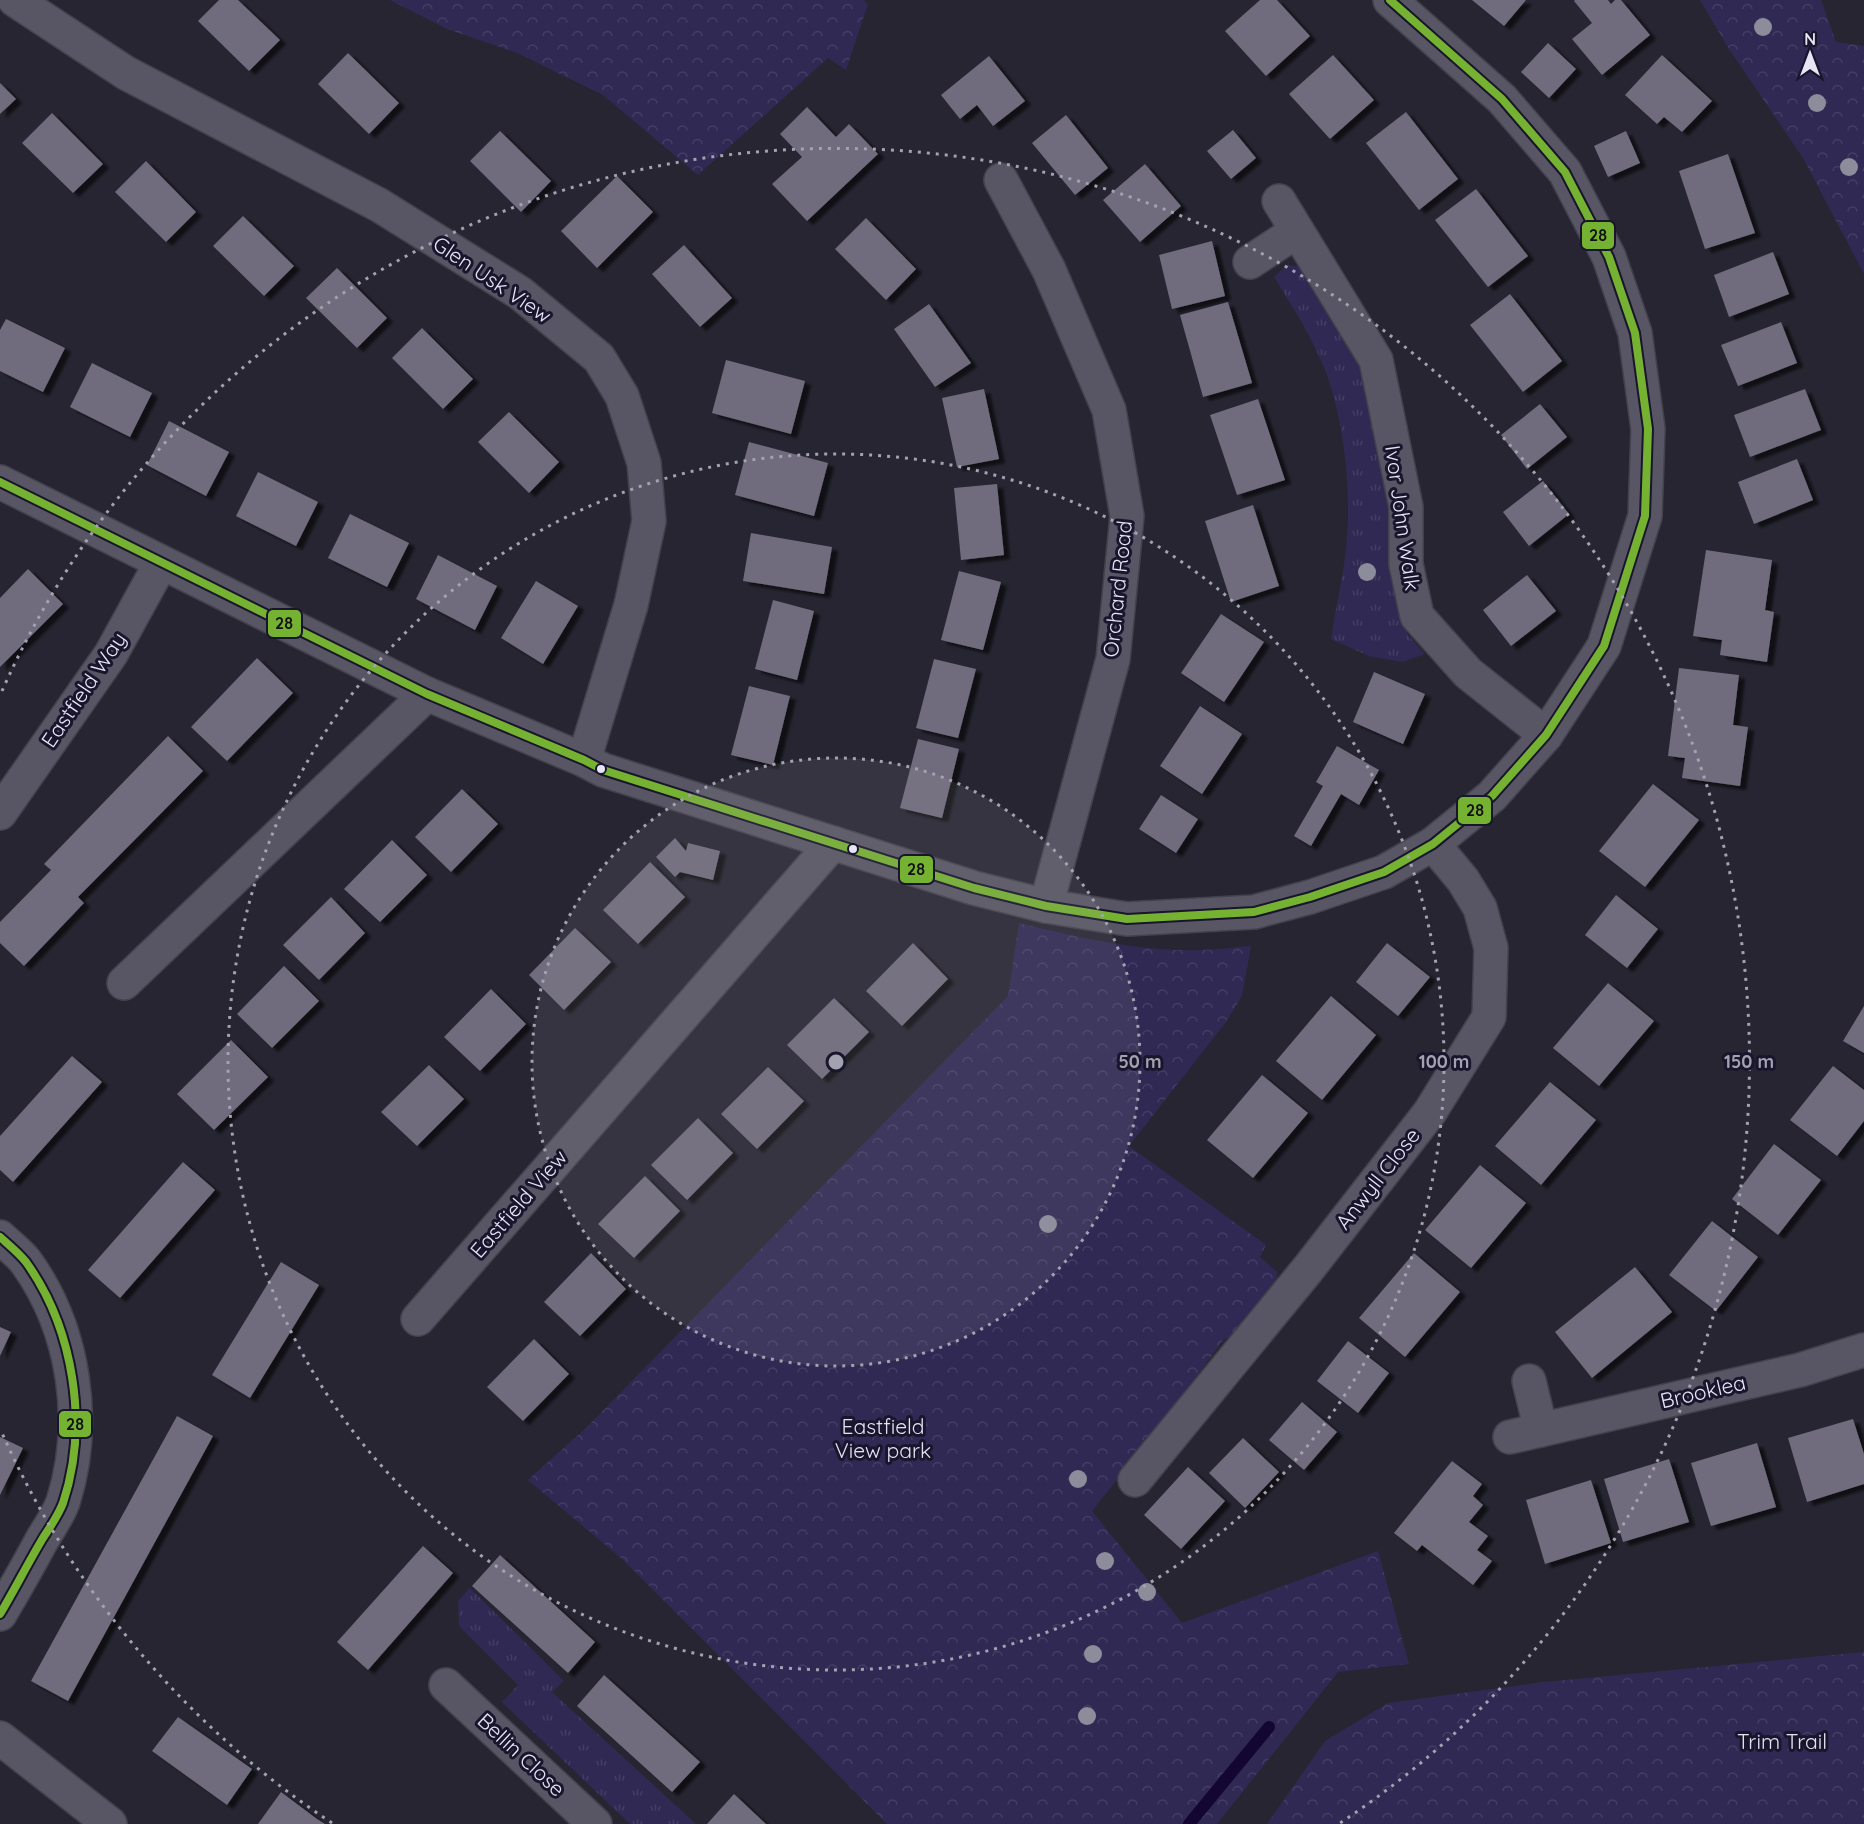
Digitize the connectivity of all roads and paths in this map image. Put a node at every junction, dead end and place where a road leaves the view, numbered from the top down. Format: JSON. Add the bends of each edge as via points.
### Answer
{"nodes":[{"id":1,"x":15,"y":0,"type":"edge"},
{"id":2,"x":1389,"y":0,"type":"edge"},
{"id":3,"x":1000,"y":180,"type":"dead end"},
{"id":4,"x":1279,"y":201,"type":"dead end"},
{"id":5,"x":1297,"y":231,"type":"junction"},
{"id":6,"x":1250,"y":262,"type":"dead end"},
{"id":7,"x":0,"y":483,"type":"edge"},
{"id":8,"x":161,"y":563,"type":"junction"},
{"id":9,"x":427,"y":694,"type":"junction"},
{"id":10,"x":1546,"y":735,"type":"junction"},
{"id":11,"x":584,"y":760,"type":"junction"},
{"id":12,"x":0,"y":813,"type":"edge"},
{"id":13,"x":833,"y":843,"type":"junction"},
{"id":14,"x":1432,"y":844,"type":"junction"},
{"id":15,"x":1046,"y":906,"type":"junction"},
{"id":16,"x":124,"y":983,"type":"dead end"},
{"id":17,"x":0,"y":1237,"type":"edge"},
{"id":18,"x":418,"y":1319,"type":"dead end"},
{"id":19,"x":1864,"y":1350,"type":"edge"},
{"id":20,"x":1529,"y":1381,"type":"dead end"},
{"id":21,"x":1135,"y":1480,"type":"dead end"},
{"id":22,"x":0,"y":1614,"type":"edge"},
{"id":23,"x":446,"y":1685,"type":"dead end"},
{"id":24,"x":0,"y":1738,"type":"edge"},
{"id":25,"x":110,"y":1824,"type":"edge"},
{"id":26,"x":595,"y":1824,"type":"edge"}],
"edges":[{"from":1,"to":11,"type":"street","name":"Glen Usk View","via":[[126,73],[379,205],[520,294],[598,358],[622,396],[644,463],[649,521],[631,605]]},
{"from":2,"to":10,"type":"street","via":[[1503,99],[1565,172],[1609,257],[1635,333],[1648,429],[1645,516],[1604,646]]},
{"from":3,"to":15,"type":"street","name":"Orchard Road","via":[[1049,270],[1109,410],[1127,516],[1113,659]]},
{"from":4,"to":5,"type":"street","name":"Ivor John Walk"},
{"from":5,"to":6,"type":"street"},
{"from":5,"to":10,"type":"street","name":"Ivor John Walk","via":[[1377,360],[1406,507],[1406,564],[1416,616],[1467,673]]},
{"from":7,"to":8,"type":"street"},
{"from":8,"to":9,"type":"street"},
{"from":8,"to":12,"type":"street","name":"Eastfield Way","via":[[111,654]]},
{"from":9,"to":11,"type":"street"},
{"from":9,"to":16,"type":"street"},
{"from":10,"to":14,"type":"street","via":[[1492,796]]},
{"from":11,"to":13,"type":"street","via":[[603,770]]},
{"from":13,"to":15,"type":"street","via":[[974,888]]},
{"from":13,"to":18,"type":"street","name":"Eastfield View"},
{"from":14,"to":15,"type":"street","via":[[1384,872],[1254,912],[1127,919]]},
{"from":14,"to":21,"type":"street","name":"Anwyll Close","via":[[1463,880],[1480,908],[1491,948],[1489,1017],[1423,1121]]},
{"from":17,"to":22,"type":"street","via":[[25,1261],[62,1333],[76,1407],[76,1434],[62,1504]]},
{"from":19,"to":20,"type":"street","name":"Brooklea","via":[[1800,1370],[1526,1433]]},
{"from":23,"to":26,"type":"street","name":"Bellin Close"},
{"from":24,"to":25,"type":"street"}]}
